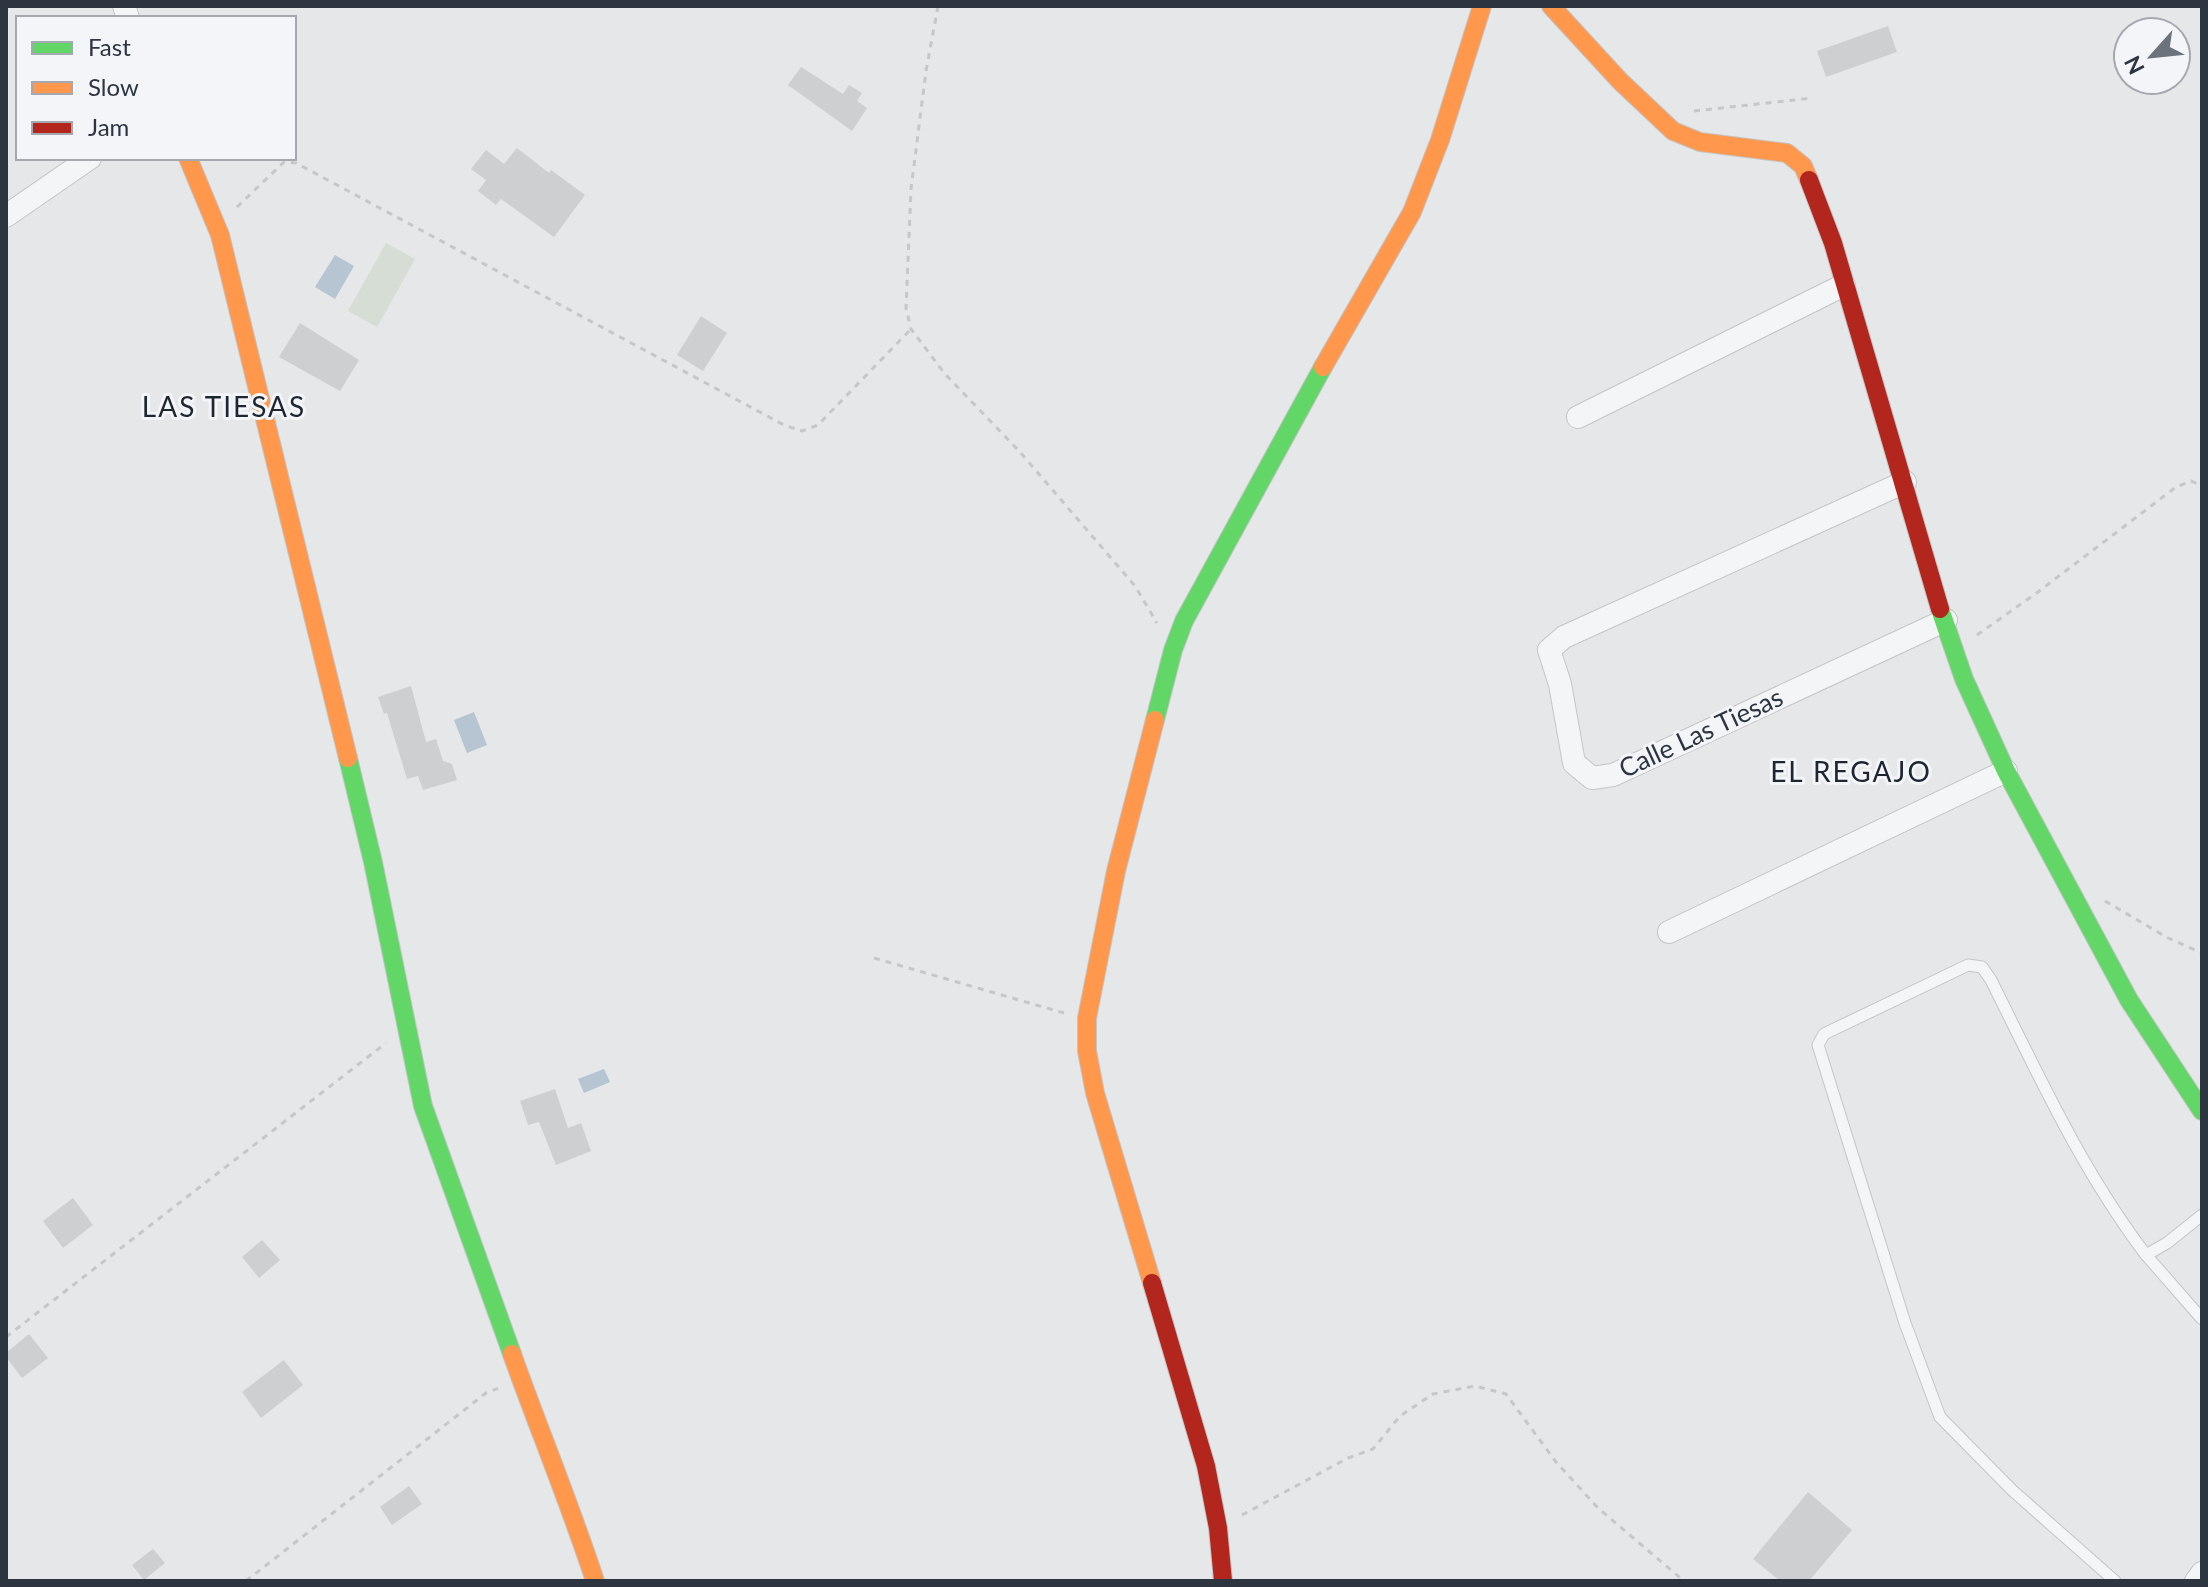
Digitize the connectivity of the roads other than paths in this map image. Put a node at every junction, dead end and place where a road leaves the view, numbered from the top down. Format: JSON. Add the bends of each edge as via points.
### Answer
{"nodes":[{"id":1,"x":1482,"y":6,"type":"edge"},
{"id":2,"x":1551,"y":6,"type":"edge"},
{"id":3,"x":87,"y":160,"type":"edge"},
{"id":4,"x":189,"y":160,"type":"edge"},
{"id":5,"x":6,"y":216,"type":"edge"},
{"id":6,"x":1844,"y":285,"type":"junction"},
{"id":7,"x":1578,"y":417,"type":"dead end"},
{"id":8,"x":1905,"y":482,"type":"junction"},
{"id":9,"x":1946,"y":620,"type":"junction"},
{"id":10,"x":2006,"y":771,"type":"junction"},
{"id":11,"x":1669,"y":932,"type":"dead end"},
{"id":12,"x":2202,"y":1111,"type":"edge"},
{"id":13,"x":2202,"y":1215,"type":"edge"},
{"id":14,"x":2146,"y":1255,"type":"junction"},
{"id":15,"x":2202,"y":1319,"type":"edge"},
{"id":16,"x":2202,"y":1573,"type":"edge"},
{"id":17,"x":595,"y":1581,"type":"edge"},
{"id":18,"x":1223,"y":1581,"type":"edge"},
{"id":19,"x":2115,"y":1581,"type":"edge"},
{"id":20,"x":2196,"y":1581,"type":"edge"}],
"edges":[{"from":1,"to":18,"type":"street","via":[[1412,212],[1184,621],[1116,871],[1087,1018],[1095,1093],[1206,1466]]},
{"from":2,"to":6,"type":"street","via":[[1673,131],[1700,142],[1787,153],[1803,166]]},
{"from":3,"to":5,"type":"street"},
{"from":4,"to":17,"type":"street","via":[[216,226],[373,862],[423,1106]]},
{"from":6,"to":7,"type":"street"},
{"from":6,"to":8,"type":"street"},
{"from":8,"to":9,"type":"street"},
{"from":8,"to":9,"type":"street","name":"Calle Las Tiesas","via":[[1564,637],[1549,650],[1574,763],[1592,778],[1613,775]]},
{"from":9,"to":10,"type":"street","via":[[1964,679]]},
{"from":10,"to":11,"type":"street"},
{"from":10,"to":12,"type":"street","via":[[2129,1000]]},
{"from":13,"to":14,"type":"lane"},
{"from":14,"to":15,"type":"lane"},
{"from":14,"to":19,"type":"lane","via":[[2078,1155],[1982,967],[1968,965],[1824,1034],[1818,1045],[1940,1417],[2013,1491]]},
{"from":16,"to":20,"type":"street"}]}
